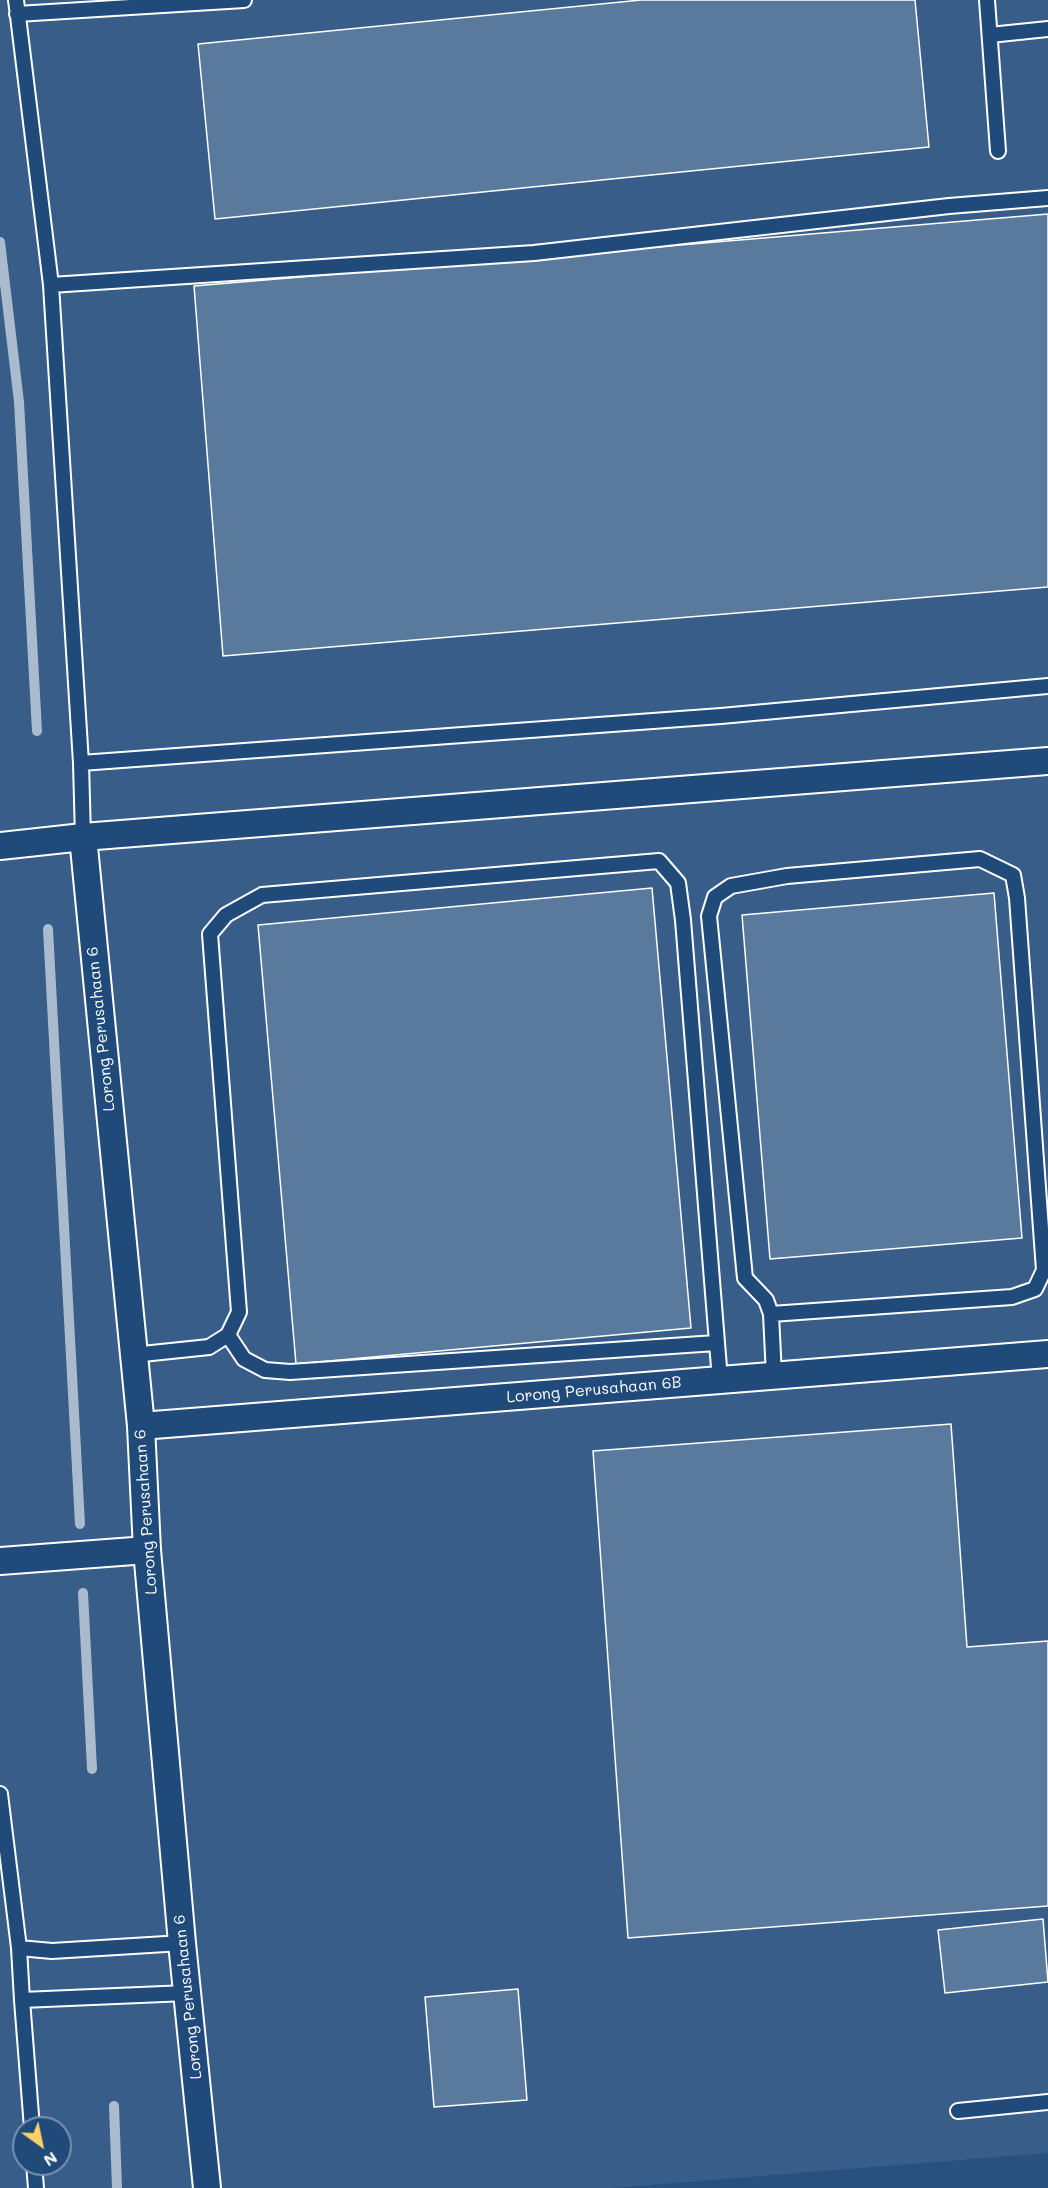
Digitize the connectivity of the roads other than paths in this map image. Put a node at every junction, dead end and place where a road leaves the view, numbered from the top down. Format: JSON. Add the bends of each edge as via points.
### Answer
{"nodes":[{"id":1,"x":244,"y":0,"type":"edge"},
{"id":2,"x":987,"y":0,"type":"edge"},
{"id":3,"x":16,"y":7,"type":"edge"},
{"id":4,"x":1048,"y":29,"type":"edge"},
{"id":5,"x":990,"y":35,"type":"junction"},
{"id":6,"x":998,"y":151,"type":"dead end"},
{"id":7,"x":1048,"y":198,"type":"edge"},
{"id":8,"x":51,"y":285,"type":"junction"},
{"id":9,"x":1048,"y":686,"type":"edge"},
{"id":10,"x":1048,"y":760,"type":"edge"},
{"id":11,"x":81,"y":763,"type":"junction"},
{"id":12,"x":82,"y":837,"type":"junction"},
{"id":13,"x":0,"y":846,"type":"edge"},
{"id":14,"x":771,"y":1314,"type":"junction"},
{"id":15,"x":228,"y":1335,"type":"junction"},
{"id":16,"x":716,"y":1343,"type":"junction"},
{"id":17,"x":1048,"y":1354,"type":"edge"},
{"id":18,"x":133,"y":1355,"type":"junction"},
{"id":19,"x":774,"y":1376,"type":"junction"},
{"id":20,"x":720,"y":1380,"type":"junction"},
{"id":21,"x":141,"y":1425,"type":"junction"},
{"id":22,"x":147,"y":1550,"type":"junction"},
{"id":23,"x":0,"y":1561,"type":"edge"},
{"id":24,"x":0,"y":1794,"type":"edge"},
{"id":25,"x":182,"y":1943,"type":"junction"},
{"id":26,"x":20,"y":1948,"type":"junction"},
{"id":27,"x":187,"y":1993,"type":"junction"},
{"id":28,"x":22,"y":2000,"type":"junction"},
{"id":29,"x":1048,"y":2102,"type":"edge"},
{"id":30,"x":958,"y":2111,"type":"dead end"},
{"id":31,"x":31,"y":2116,"type":"edge"},
{"id":32,"x":207,"y":2188,"type":"edge"}],
"edges":[{"from":1,"to":3,"type":"lane"},
{"from":2,"to":5,"type":"lane"},
{"from":3,"to":8,"type":"lane"},
{"from":4,"to":5,"type":"lane"},
{"from":5,"to":6,"type":"lane"},
{"from":7,"to":8,"type":"lane","via":[[534,253]]},
{"from":8,"to":11,"type":"lane"},
{"from":9,"to":11,"type":"lane","via":[[721,716]]},
{"from":10,"to":12,"type":"street"},
{"from":11,"to":12,"type":"lane"},
{"from":12,"to":13,"type":"street"},
{"from":12,"to":18,"type":"street","name":"Lorong Perusahaan 6"},
{"from":14,"to":14,"type":"lane","via":[[1012,1297],[1035,1289],[1044,1269],[1013,875],[980,859],[787,876],[731,886],[715,897],[709,916],[745,1278],[766,1300]]},
{"from":14,"to":19,"type":"lane"},
{"from":15,"to":16,"type":"lane","via":[[244,1359],[265,1370],[290,1372]]},
{"from":15,"to":16,"type":"lane","via":[[239,1312],[210,934],[226,915],[262,895],[658,861],[678,883],[681,902]]},
{"from":15,"to":18,"type":"lane","via":[[209,1347]]},
{"from":16,"to":20,"type":"lane"},
{"from":17,"to":19,"type":"street","name":"Lorong Perusahaan 6B"},
{"from":18,"to":21,"type":"street","name":"Lorong Perusahaan 6"},
{"from":19,"to":20,"type":"street","name":"Lorong Perusahaan 6B"},
{"from":20,"to":21,"type":"street","name":"Lorong Perusahaan 6B"},
{"from":21,"to":22,"type":"street","name":"Lorong Perusahaan 6"},
{"from":22,"to":23,"type":"street"},
{"from":22,"to":25,"type":"street","name":"Lorong Perusahaan 6"},
{"from":24,"to":26,"type":"lane"},
{"from":25,"to":26,"type":"lane","via":[[62,1950]]},
{"from":25,"to":27,"type":"street","name":"Lorong Perusahaan 6"},
{"from":26,"to":28,"type":"lane"},
{"from":27,"to":28,"type":"lane"},
{"from":27,"to":32,"type":"street","name":"Lorong Perusahaan 6"},
{"from":28,"to":31,"type":"lane"},
{"from":29,"to":30,"type":"lane"}]}
